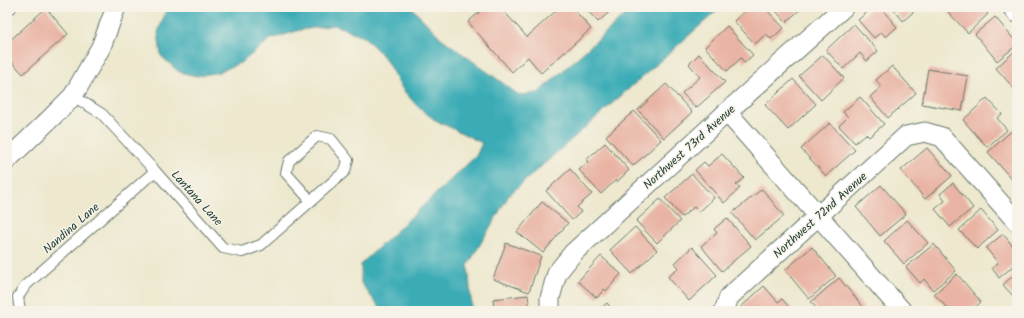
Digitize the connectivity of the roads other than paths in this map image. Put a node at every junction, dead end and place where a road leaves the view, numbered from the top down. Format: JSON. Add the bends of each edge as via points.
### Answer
{"nodes":[{"id":1,"x":116,"y":7,"type":"edge"},
{"id":2,"x":844,"y":7,"type":"edge"},
{"id":3,"x":1012,"y":7,"type":"edge"},
{"id":4,"x":1017,"y":13,"type":"edge"},
{"id":5,"x":73,"y":96,"type":"junction"},
{"id":6,"x":727,"y":112,"type":"junction"},
{"id":7,"x":7,"y":160,"type":"edge"},
{"id":8,"x":155,"y":171,"type":"junction"},
{"id":9,"x":311,"y":202,"type":"junction"},
{"id":10,"x":819,"y":216,"type":"junction"},
{"id":11,"x":1017,"y":222,"type":"edge"},
{"id":12,"x":550,"y":304,"type":"edge"},
{"id":13,"x":20,"y":311,"type":"edge"},
{"id":14,"x":724,"y":311,"type":"edge"},
{"id":15,"x":902,"y":311,"type":"edge"}],
"edges":[{"from":1,"to":5,"type":"street","via":[[101,47]]},
{"from":2,"to":6,"type":"street","name":"Northwest 73rd Avenue"},
{"from":3,"to":4,"type":"street"},
{"from":5,"to":7,"type":"street"},
{"from":5,"to":8,"type":"lane","name":"Lantana Lane","via":[[102,114]]},
{"from":6,"to":10,"type":"street"},
{"from":6,"to":12,"type":"street","name":"Northwest 73rd Avenue","via":[[573,253],[557,273]]},
{"from":8,"to":9,"type":"lane","name":"Lantana Lane","via":[[224,248],[242,252],[261,245]]},
{"from":8,"to":13,"type":"lane","name":"Nandina Lane","via":[[26,285],[18,297]]},
{"from":9,"to":9,"type":"lane","name":"Lantana Lane","via":[[345,171],[348,160],[331,139],[317,136],[288,161],[286,173]]},
{"from":10,"to":11,"type":"street","name":"Northwest 72nd Avenue","via":[[906,136],[925,132],[942,137]]},
{"from":10,"to":14,"type":"street","name":"Northwest 72nd Avenue","via":[[729,297]]},
{"from":10,"to":15,"type":"street"}]}
